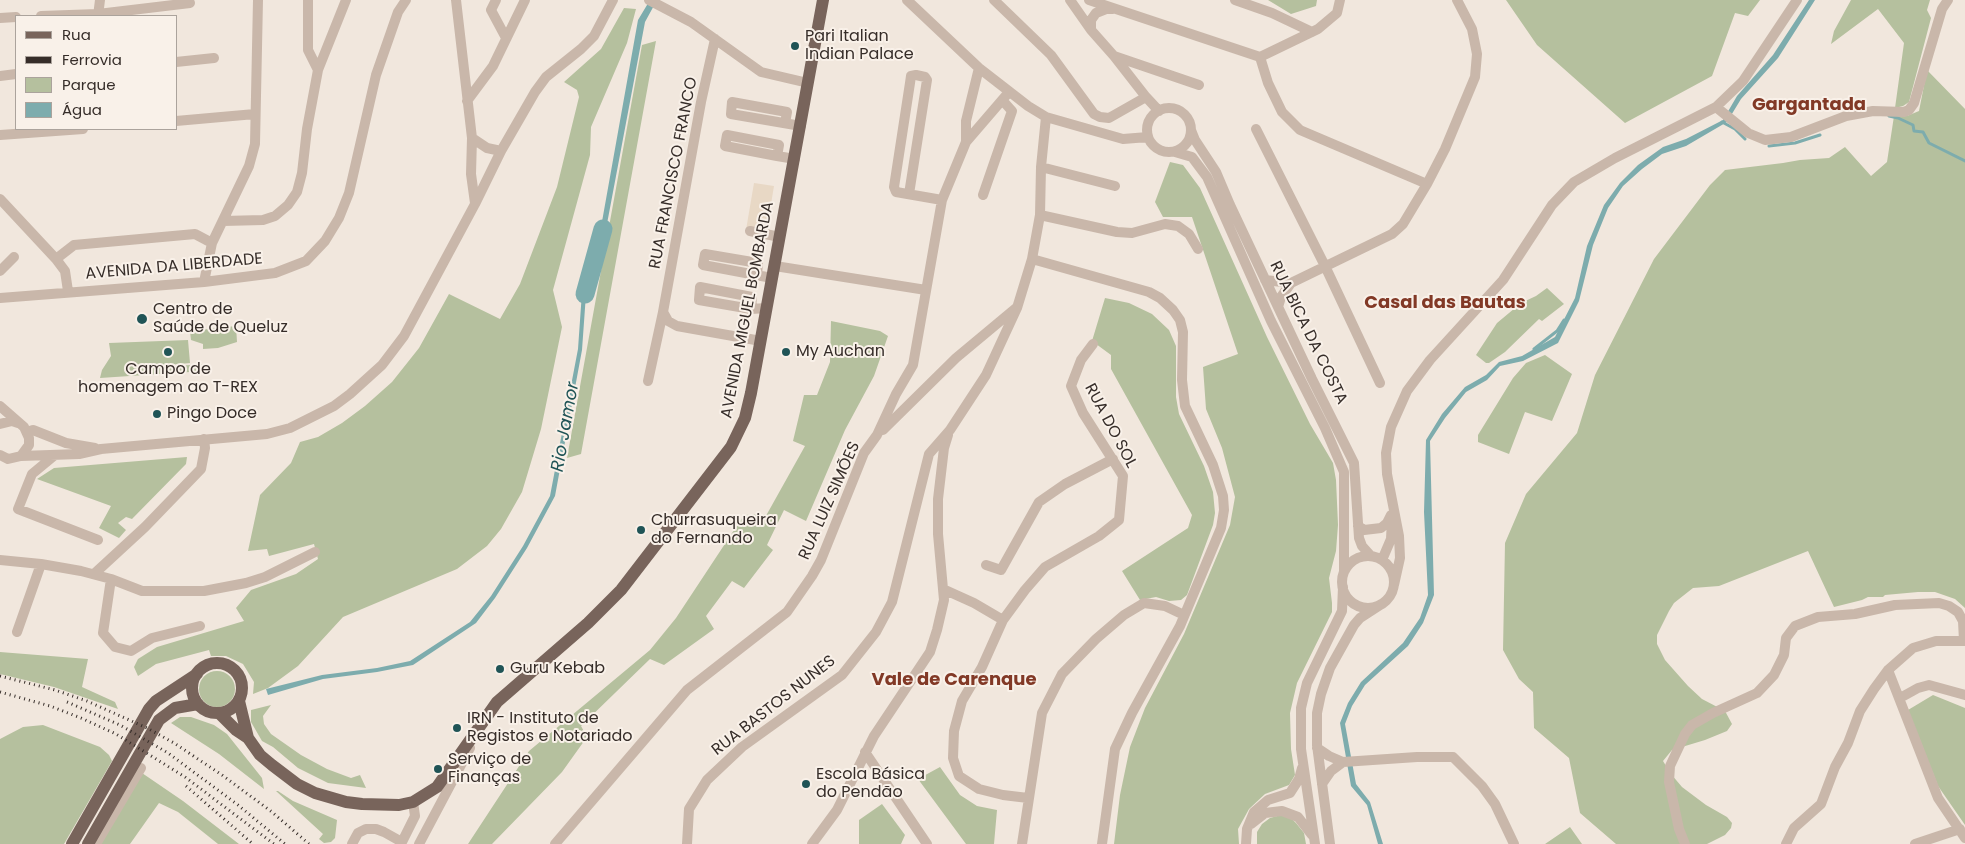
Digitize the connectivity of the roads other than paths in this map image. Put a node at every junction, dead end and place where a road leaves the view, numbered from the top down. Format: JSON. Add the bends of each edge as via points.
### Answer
{"nodes":[{"id":1,"x":100,"y":0,"type":"edge"},
{"id":2,"x":258,"y":0,"type":"edge"},
{"id":3,"x":308,"y":0,"type":"edge"},
{"id":4,"x":346,"y":0,"type":"edge"},
{"id":5,"x":406,"y":0,"type":"edge"},
{"id":6,"x":456,"y":0,"type":"edge"},
{"id":7,"x":496,"y":0,"type":"edge"},
{"id":8,"x":525,"y":0,"type":"edge"},
{"id":9,"x":613,"y":0,"type":"edge"},
{"id":10,"x":649,"y":0,"type":"edge"},
{"id":11,"x":823,"y":0,"type":"edge"},
{"id":12,"x":907,"y":0,"type":"edge"},
{"id":13,"x":914,"y":0,"type":"edge"},
{"id":14,"x":994,"y":0,"type":"edge"},
{"id":15,"x":1070,"y":0,"type":"edge"},
{"id":16,"x":1089,"y":0,"type":"edge"},
{"id":17,"x":1235,"y":0,"type":"edge"},
{"id":18,"x":1340,"y":0,"type":"edge"},
{"id":19,"x":1457,"y":0,"type":"edge"},
{"id":20,"x":1797,"y":0,"type":"edge"},
{"id":21,"x":1948,"y":0,"type":"edge"},
{"id":22,"x":190,"y":3,"type":"dead end"},
{"id":23,"x":1119,"y":10,"type":"junction"},
{"id":24,"x":98,"y":15,"type":"edge"},
{"id":25,"x":15,"y":17,"type":"edge"},
{"id":26,"x":0,"y":18,"type":"edge"},
{"id":27,"x":930,"y":22,"type":"junction"},
{"id":28,"x":1091,"y":30,"type":"junction"},
{"id":29,"x":1312,"y":32,"type":"junction"},
{"id":30,"x":506,"y":38,"type":"junction"},
{"id":31,"x":715,"y":39,"type":"junction"},
{"id":32,"x":1114,"y":56,"type":"junction"},
{"id":33,"x":1260,"y":57,"type":"junction"},
{"id":34,"x":214,"y":58,"type":"dead end"},
{"id":35,"x":178,"y":62,"type":"edge"},
{"id":36,"x":980,"y":68,"type":"junction"},
{"id":37,"x":318,"y":70,"type":"junction"},
{"id":38,"x":15,"y":74,"type":"edge"},
{"id":39,"x":0,"y":76,"type":"edge"},
{"id":40,"x":808,"y":84,"type":"junction"},
{"id":41,"x":1199,"y":84,"type":"dead end"},
{"id":42,"x":1010,"y":92,"type":"junction"},
{"id":43,"x":1146,"y":97,"type":"junction"},
{"id":44,"x":467,"y":101,"type":"junction"},
{"id":45,"x":1002,"y":101,"type":"junction"},
{"id":46,"x":1720,"y":110,"type":"junction"},
{"id":47,"x":1159,"y":111,"type":"junction"},
{"id":48,"x":255,"y":114,"type":"junction"},
{"id":49,"x":1046,"y":117,"type":"junction"},
{"id":50,"x":178,"y":121,"type":"edge"},
{"id":51,"x":966,"y":121,"type":"junction"},
{"id":52,"x":785,"y":123,"type":"junction"},
{"id":53,"x":801,"y":126,"type":"junction"},
{"id":54,"x":1256,"y":129,"type":"dead end"},
{"id":55,"x":68,"y":130,"type":"edge"},
{"id":56,"x":977,"y":130,"type":"junction"},
{"id":57,"x":1191,"y":130,"type":"junction"},
{"id":58,"x":0,"y":135,"type":"edge"},
{"id":59,"x":472,"y":138,"type":"junction"},
{"id":60,"x":1148,"y":138,"type":"junction"},
{"id":61,"x":966,"y":142,"type":"junction"},
{"id":62,"x":501,"y":151,"type":"junction"},
{"id":63,"x":1175,"y":152,"type":"junction"},
{"id":64,"x":778,"y":156,"type":"junction"},
{"id":65,"x":795,"y":159,"type":"junction"},
{"id":66,"x":1041,"y":167,"type":"junction"},
{"id":67,"x":1427,"y":184,"type":"junction"},
{"id":68,"x":1115,"y":186,"type":"dead end"},
{"id":69,"x":909,"y":194,"type":"junction"},
{"id":70,"x":983,"y":195,"type":"dead end"},
{"id":71,"x":0,"y":199,"type":"edge"},
{"id":72,"x":942,"y":200,"type":"junction"},
{"id":73,"x":475,"y":204,"type":"junction"},
{"id":74,"x":1040,"y":215,"type":"junction"},
{"id":75,"x":223,"y":220,"type":"junction"},
{"id":76,"x":750,"y":231,"type":"dead end"},
{"id":77,"x":780,"y":237,"type":"junction"},
{"id":78,"x":212,"y":243,"type":"junction"},
{"id":79,"x":1198,"y":249,"type":"dead end"},
{"id":80,"x":14,"y":257,"type":"dead end"},
{"id":81,"x":56,"y":259,"type":"junction"},
{"id":82,"x":1032,"y":259,"type":"junction"},
{"id":83,"x":1325,"y":266,"type":"junction"},
{"id":84,"x":0,"y":271,"type":"edge"},
{"id":85,"x":774,"y":272,"type":"junction"},
{"id":86,"x":757,"y":275,"type":"junction"},
{"id":87,"x":1265,"y":280,"type":"junction"},
{"id":88,"x":204,"y":282,"type":"junction"},
{"id":89,"x":1291,"y":283,"type":"junction"},
{"id":90,"x":926,"y":290,"type":"junction"},
{"id":91,"x":68,"y":291,"type":"junction"},
{"id":92,"x":0,"y":298,"type":"edge"},
{"id":93,"x":1278,"y":307,"type":"junction"},
{"id":94,"x":751,"y":308,"type":"junction"},
{"id":95,"x":767,"y":308,"type":"junction"},
{"id":96,"x":1017,"y":308,"type":"junction"},
{"id":97,"x":663,"y":312,"type":"junction"},
{"id":98,"x":761,"y":341,"type":"junction"},
{"id":99,"x":1093,"y":344,"type":"dead end"},
{"id":100,"x":648,"y":381,"type":"dead end"},
{"id":101,"x":1380,"y":383,"type":"dead end"},
{"id":102,"x":0,"y":406,"type":"edge"},
{"id":103,"x":18,"y":423,"type":"junction"},
{"id":104,"x":0,"y":424,"type":"edge"},
{"id":105,"x":950,"y":430,"type":"junction"},
{"id":106,"x":28,"y":432,"type":"junction"},
{"id":107,"x":877,"y":435,"type":"junction"},
{"id":108,"x":204,"y":439,"type":"junction"},
{"id":109,"x":101,"y":449,"type":"junction"},
{"id":110,"x":55,"y":455,"type":"junction"},
{"id":111,"x":0,"y":456,"type":"edge"},
{"id":112,"x":21,"y":456,"type":"junction"},
{"id":113,"x":1113,"y":459,"type":"junction"},
{"id":114,"x":1393,"y":511,"type":"junction"},
{"id":115,"x":1358,"y":526,"type":"junction"},
{"id":116,"x":98,"y":540,"type":"dead end"},
{"id":117,"x":315,"y":552,"type":"dead end"},
{"id":118,"x":1370,"y":556,"type":"junction"},
{"id":119,"x":0,"y":560,"type":"edge"},
{"id":120,"x":1382,"y":560,"type":"junction"},
{"id":121,"x":41,"y":564,"type":"junction"},
{"id":122,"x":986,"y":565,"type":"dead end"},
{"id":123,"x":1344,"y":572,"type":"junction"},
{"id":124,"x":94,"y":574,"type":"junction"},
{"id":125,"x":111,"y":578,"type":"junction"},
{"id":126,"x":1394,"y":585,"type":"junction"},
{"id":127,"x":1343,"y":587,"type":"junction"},
{"id":128,"x":943,"y":589,"type":"junction"},
{"id":129,"x":1380,"y":605,"type":"junction"},
{"id":130,"x":1184,"y":615,"type":"junction"},
{"id":131,"x":1003,"y":620,"type":"junction"},
{"id":132,"x":200,"y":626,"type":"dead end"},
{"id":133,"x":17,"y":632,"type":"dead end"},
{"id":134,"x":1964,"y":641,"type":"edge"},
{"id":135,"x":1888,"y":670,"type":"junction"},
{"id":136,"x":197,"y":674,"type":"junction"},
{"id":137,"x":1965,"y":695,"type":"edge"},
{"id":138,"x":1900,"y":698,"type":"junction"},
{"id":139,"x":239,"y":701,"type":"junction"},
{"id":140,"x":198,"y":704,"type":"junction"},
{"id":141,"x":490,"y":710,"type":"junction"},
{"id":142,"x":219,"y":713,"type":"junction"},
{"id":143,"x":248,"y":738,"type":"junction"},
{"id":144,"x":1318,"y":748,"type":"junction"},
{"id":145,"x":864,"y":752,"type":"junction"},
{"id":146,"x":1343,"y":762,"type":"junction"},
{"id":147,"x":1303,"y":764,"type":"junction"},
{"id":148,"x":141,"y":768,"type":"dead end"},
{"id":149,"x":1322,"y":784,"type":"junction"},
{"id":150,"x":1028,"y":798,"type":"junction"},
{"id":151,"x":413,"y":802,"type":"junction"},
{"id":152,"x":1247,"y":829,"type":"junction"},
{"id":153,"x":1962,"y":833,"type":"edge"},
{"id":154,"x":1314,"y":841,"type":"edge"},
{"id":155,"x":401,"y":843,"type":"edge"},
{"id":156,"x":72,"y":844,"type":"edge"},
{"id":157,"x":88,"y":844,"type":"edge"},
{"id":158,"x":96,"y":844,"type":"edge"},
{"id":159,"x":352,"y":844,"type":"edge"},
{"id":160,"x":419,"y":844,"type":"edge"},
{"id":161,"x":555,"y":844,"type":"edge"},
{"id":162,"x":687,"y":844,"type":"edge"},
{"id":163,"x":812,"y":844,"type":"edge"},
{"id":164,"x":927,"y":844,"type":"edge"},
{"id":165,"x":1022,"y":844,"type":"edge"},
{"id":166,"x":1102,"y":844,"type":"edge"},
{"id":167,"x":1246,"y":844,"type":"edge"},
{"id":168,"x":1330,"y":844,"type":"edge"},
{"id":169,"x":1514,"y":844,"type":"edge"},
{"id":170,"x":1685,"y":844,"type":"edge"},
{"id":171,"x":1786,"y":844,"type":"edge"},
{"id":172,"x":1915,"y":844,"type":"edge"}],
"edges":[{"from":1,"to":24,"type":"street"},
{"from":2,"to":48,"type":"street"},
{"from":3,"to":37,"type":"street","via":[[308,50]]},
{"from":4,"to":37,"type":"street"},
{"from":5,"to":88,"type":"street","name":"AVENIDA DA LIBERDADE","via":[[398,12],[376,75],[349,193],[325,241],[306,261],[275,272]]},
{"from":6,"to":44,"type":"street"},
{"from":7,"to":30,"type":"street","via":[[491,10]]},
{"from":8,"to":30,"type":"street"},
{"from":9,"to":62,"type":"street","via":[[594,36],[546,77]]},
{"from":10,"to":31,"type":"street"},
{"from":11,"to":40,"type":"main road","name":"AVENIDA MIGUEL BOMBARDA"},
{"from":12,"to":27,"type":"street"},
{"from":13,"to":27,"type":"street"},
{"from":14,"to":43,"type":"street","via":[[1051,55],[1094,114],[1109,118]]},
{"from":15,"to":28,"type":"street"},
{"from":16,"to":23,"type":"street"},
{"from":17,"to":29,"type":"street"},
{"from":18,"to":29,"type":"street","via":[[1337,13]]},
{"from":19,"to":67,"type":"street","via":[[1472,29],[1477,54],[1475,77]]},
{"from":20,"to":46,"type":"street"},
{"from":21,"to":46,"type":"street","via":[[1942,9],[1914,103],[1909,110],[1846,116],[1790,137],[1765,140],[1748,133]]},
{"from":22,"to":24,"type":"street"},
{"from":23,"to":28,"type":"street","via":[[1106,9],[1096,13],[1091,20]]},
{"from":23,"to":33,"type":"street"},
{"from":25,"to":26,"type":"street"},
{"from":27,"to":36,"type":"street"},
{"from":28,"to":32,"type":"street"},
{"from":29,"to":33,"type":"street"},
{"from":30,"to":44,"type":"street","via":[[492,66]]},
{"from":31,"to":40,"type":"street","via":[[761,72]]},
{"from":31,"to":97,"type":"street","name":"RUA FRANCISCO FRANCO"},
{"from":32,"to":41,"type":"street"},
{"from":32,"to":43,"type":"street"},
{"from":33,"to":67,"type":"street","via":[[1282,112],[1300,130]]},
{"from":34,"to":35,"type":"street"},
{"from":36,"to":42,"type":"street"},
{"from":36,"to":51,"type":"street","name":"RUA LUIZ SIMÕES"},
{"from":37,"to":75,"type":"street","via":[[298,192],[275,216],[263,220]]},
{"from":38,"to":39,"type":"street"},
{"from":40,"to":53,"type":"main road","name":"AVENIDA MIGUEL BOMBARDA"},
{"from":42,"to":45,"type":"street","name":"RUA LUIZ SIMÕES"},
{"from":42,"to":49,"type":"street"},
{"from":43,"to":47,"type":"street"},
{"from":44,"to":59,"type":"street"},
{"from":45,"to":56,"type":"street","name":"RUA LUIZ SIMÕES"},
{"from":45,"to":70,"type":"street","via":[[1012,111]]},
{"from":46,"to":114,"type":"street","via":[[1614,158],[1574,182],[1552,205],[1503,280],[1430,360],[1407,391],[1391,427],[1386,453],[1386,474]]},
{"from":47,"to":57,"type":"street","via":[[1174,109],[1180,112],[1186,116]]},
{"from":47,"to":60,"type":"street","via":[[1150,119]]},
{"from":48,"to":50,"type":"street"},
{"from":48,"to":75,"type":"street","via":[[255,144],[249,166]]},
{"from":49,"to":60,"type":"street","via":[[1124,139]]},
{"from":49,"to":66,"type":"street","name":"RUA BASTOS NUNES"},
{"from":51,"to":56,"type":"street"},
{"from":51,"to":61,"type":"street","name":"RUA LUIZ SIMÕES"},
{"from":52,"to":52,"type":"street","via":[[730,114],[732,102],[787,112]]},
{"from":52,"to":53,"type":"street"},
{"from":53,"to":65,"type":"main road","name":"AVENIDA MIGUEL BOMBARDA"},
{"from":54,"to":83,"type":"street"},
{"from":55,"to":58,"type":"street"},
{"from":56,"to":61,"type":"street","name":"RUA LUIZ SIMÕES"},
{"from":57,"to":63,"type":"street","via":[[1187,144]]},
{"from":57,"to":87,"type":"street","name":"RUA BICA DA COSTA","via":[[1216,172]]},
{"from":59,"to":62,"type":"street","via":[[487,148]]},
{"from":59,"to":73,"type":"street","via":[[471,174]]},
{"from":60,"to":63,"type":"street","via":[[1162,151]]},
{"from":61,"to":72,"type":"street","name":"RUA LUIZ SIMÕES"},
{"from":62,"to":73,"type":"street"},
{"from":63,"to":123,"type":"street","name":"RUA BICA DA COSTA","via":[[1192,157],[1207,177],[1271,321],[1344,472]]},
{"from":64,"to":64,"type":"street","via":[[725,146],[727,135],[779,145]]},
{"from":64,"to":65,"type":"street"},
{"from":65,"to":77,"type":"main road","name":"AVENIDA MIGUEL BOMBARDA"},
{"from":66,"to":68,"type":"street"},
{"from":66,"to":74,"type":"street","name":"RUA BASTOS NUNES"},
{"from":67,"to":83,"type":"street","via":[[1403,224],[1392,234]]},
{"from":69,"to":69,"type":"street","via":[[927,80],[916,75],[911,76],[894,187],[896,192]]},
{"from":69,"to":72,"type":"street"},
{"from":71,"to":81,"type":"street"},
{"from":72,"to":90,"type":"street","name":"RUA LUIZ SIMÕES"},
{"from":73,"to":108,"type":"street","via":[[404,336],[367,380],[334,406],[290,428],[248,436]]},
{"from":74,"to":79,"type":"street","via":[[1117,232],[1132,233],[1165,224],[1178,226],[1190,234]]},
{"from":74,"to":82,"type":"street","name":"RUA BASTOS NUNES"},
{"from":75,"to":78,"type":"street"},
{"from":76,"to":77,"type":"street"},
{"from":77,"to":85,"type":"main road","name":"AVENIDA MIGUEL BOMBARDA"},
{"from":78,"to":81,"type":"street","via":[[196,234],[74,245]]},
{"from":78,"to":88,"type":"street"},
{"from":80,"to":84,"type":"street"},
{"from":81,"to":91,"type":"street","via":[[65,271]]},
{"from":82,"to":96,"type":"street","name":"RUA BASTOS NUNES"},
{"from":82,"to":130,"type":"street","via":[[1148,292],[1167,304],[1180,320],[1184,339],[1182,380],[1186,406],[1213,465],[1224,502],[1217,538]]},
{"from":83,"to":89,"type":"street"},
{"from":83,"to":101,"type":"street"},
{"from":85,"to":86,"type":"street"},
{"from":85,"to":90,"type":"street"},
{"from":85,"to":95,"type":"main road","name":"AVENIDA MIGUEL BOMBARDA"},
{"from":86,"to":86,"type":"street","via":[[758,263],[705,254],[703,265]]},
{"from":87,"to":89,"type":"street"},
{"from":87,"to":93,"type":"street","name":"RUA BICA DA COSTA"},
{"from":88,"to":91,"type":"street","name":"AVENIDA DA LIBERDADE"},
{"from":89,"to":93,"type":"street"},
{"from":90,"to":107,"type":"street","name":"RUA LUIZ SIMÕES","via":[[913,365]]},
{"from":91,"to":92,"type":"street","name":"AVENIDA DA LIBERDADE"},
{"from":93,"to":115,"type":"street","name":"RUA BICA DA COSTA","via":[[1354,463]]},
{"from":94,"to":94,"type":"street","via":[[752,297],[700,287],[699,300]]},
{"from":94,"to":95,"type":"street"},
{"from":95,"to":98,"type":"main road","name":"AVENIDA MIGUEL BOMBARDA"},
{"from":96,"to":105,"type":"street","name":"RUA BASTOS NUNES","via":[[986,375]]},
{"from":96,"to":107,"type":"street","via":[[956,358]]},
{"from":97,"to":98,"type":"street","via":[[668,321],[677,326]]},
{"from":97,"to":100,"type":"street","name":"RUA FRANCISCO FRANCO"},
{"from":98,"to":141,"type":"main road","name":"AVENIDA MIGUEL BOMBARDA","via":[[745,418],[731,447],[621,590]]},
{"from":99,"to":113,"type":"street","name":"RUA DO SOL","via":[[1081,360],[1071,386],[1083,413]]},
{"from":102,"to":103,"type":"street"},
{"from":103,"to":104,"type":"street"},
{"from":103,"to":106,"type":"street"},
{"from":105,"to":128,"type":"street","via":[[944,448],[938,499]]},
{"from":105,"to":162,"type":"street","name":"RUA BASTOS NUNES","via":[[929,454],[892,602],[876,632],[842,675],[742,746],[707,780],[689,809]]},
{"from":106,"to":109,"type":"street","via":[[33,430],[66,443]]},
{"from":106,"to":112,"type":"street","via":[[28,445]]},
{"from":107,"to":161,"type":"street","name":"RUA LUIZ SIMÕES","via":[[864,453],[821,560],[787,612],[687,690]]},
{"from":108,"to":109,"type":"street"},
{"from":108,"to":124,"type":"street","via":[[201,469]]},
{"from":109,"to":110,"type":"street"},
{"from":110,"to":112,"type":"street"},
{"from":110,"to":116,"type":"street","via":[[32,474],[18,509]]},
{"from":111,"to":112,"type":"street","via":[[8,459]]},
{"from":113,"to":122,"type":"street","via":[[1065,484],[1040,502],[1001,570]]},
{"from":113,"to":131,"type":"street","name":"RUA DO SOL","via":[[1123,476],[1119,520],[1099,536],[1045,567]]},
{"from":114,"to":115,"type":"street","via":[[1381,528],[1364,530]]},
{"from":114,"to":120,"type":"street","via":[[1391,539]]},
{"from":114,"to":126,"type":"street","via":[[1400,558]]},
{"from":115,"to":118,"type":"street","name":"RUA BICA DA COSTA","via":[[1362,546]]},
{"from":117,"to":125,"type":"street","via":[[265,577],[204,591],[142,590]]},
{"from":118,"to":120,"type":"street"},
{"from":118,"to":123,"type":"street","via":[[1355,560]]},
{"from":119,"to":121,"type":"street"},
{"from":120,"to":126,"type":"street","via":[[1392,571]]},
{"from":121,"to":124,"type":"street"},
{"from":121,"to":133,"type":"street"},
{"from":123,"to":127,"type":"street"},
{"from":124,"to":125,"type":"street"},
{"from":125,"to":132,"type":"street","via":[[102,633],[115,647],[131,651],[152,638]]},
{"from":126,"to":129,"type":"street","via":[[1387,600]]},
{"from":127,"to":129,"type":"street","via":[[1357,605],[1365,608]]},
{"from":127,"to":147,"type":"street","via":[[1342,611],[1314,668],[1304,697]]},
{"from":128,"to":131,"type":"street"},
{"from":128,"to":145,"type":"street","via":[[938,630],[930,652]]},
{"from":129,"to":144,"type":"street","via":[[1354,625],[1328,673],[1317,713]]},
{"from":130,"to":150,"type":"street","via":[[1165,606],[1144,603],[1096,639],[1062,674],[1042,713]]},
{"from":130,"to":166,"type":"street","via":[[1115,750]]},
{"from":131,"to":150,"type":"street","name":"RUA DO SOL","via":[[962,701],[954,731],[953,758],[960,776],[979,789]]},
{"from":134,"to":135,"type":"street","via":[[1936,641],[1913,648]]},
{"from":134,"to":170,"type":"street","via":[[1963,621],[1958,612],[1938,603],[1895,605],[1855,614],[1818,617],[1795,626],[1786,638],[1784,655],[1774,675],[1757,693],[1713,713],[1692,725],[1685,734],[1670,766],[1669,782]]},
{"from":135,"to":138,"type":"street"},
{"from":135,"to":171,"type":"street","via":[[1860,711],[1821,804],[1794,828]]},
{"from":136,"to":139,"type":"main road","via":[[206,666],[228,665],[241,680],[243,691]]},
{"from":136,"to":140,"type":"main road","via":[[192,689]]},
{"from":136,"to":156,"type":"main road","via":[[149,709]]},
{"from":137,"to":138,"type":"street","via":[[1929,685]]},
{"from":138,"to":153,"type":"street","via":[[1938,798]]},
{"from":139,"to":142,"type":"main road","via":[[227,712]]},
{"from":139,"to":143,"type":"main road","name":"AVENIDA MIGUEL BOMBARDA"},
{"from":140,"to":142,"type":"main road"},
{"from":140,"to":157,"type":"main road","via":[[175,708],[159,720]]},
{"from":141,"to":151,"type":"main road","name":"AVENIDA MIGUEL BOMBARDA","via":[[437,787]]},
{"from":141,"to":160,"type":"street"},
{"from":142,"to":143,"type":"main road","name":"AVENIDA MIGUEL BOMBARDA"},
{"from":143,"to":151,"type":"main road","name":"AVENIDA MIGUEL BOMBARDA","via":[[260,755],[314,793],[362,804]]},
{"from":144,"to":146,"type":"street"},
{"from":144,"to":149,"type":"street"},
{"from":145,"to":163,"type":"street","via":[[837,810]]},
{"from":145,"to":164,"type":"street"},
{"from":146,"to":149,"type":"street"},
{"from":146,"to":169,"type":"street","via":[[1453,757],[1495,804]]},
{"from":147,"to":152,"type":"street","via":[[1290,793],[1260,806],[1249,820]]},
{"from":147,"to":154,"type":"street"},
{"from":148,"to":158,"type":"street"},
{"from":149,"to":168,"type":"street"},
{"from":150,"to":165,"type":"street"},
{"from":151,"to":155,"type":"street","via":[[415,816]]},
{"from":152,"to":154,"type":"street","via":[[1265,813],[1282,810],[1298,818]]},
{"from":152,"to":167,"type":"street"},
{"from":153,"to":172,"type":"street"},
{"from":155,"to":159,"type":"street","via":[[384,832],[366,829],[358,833]]}]}
